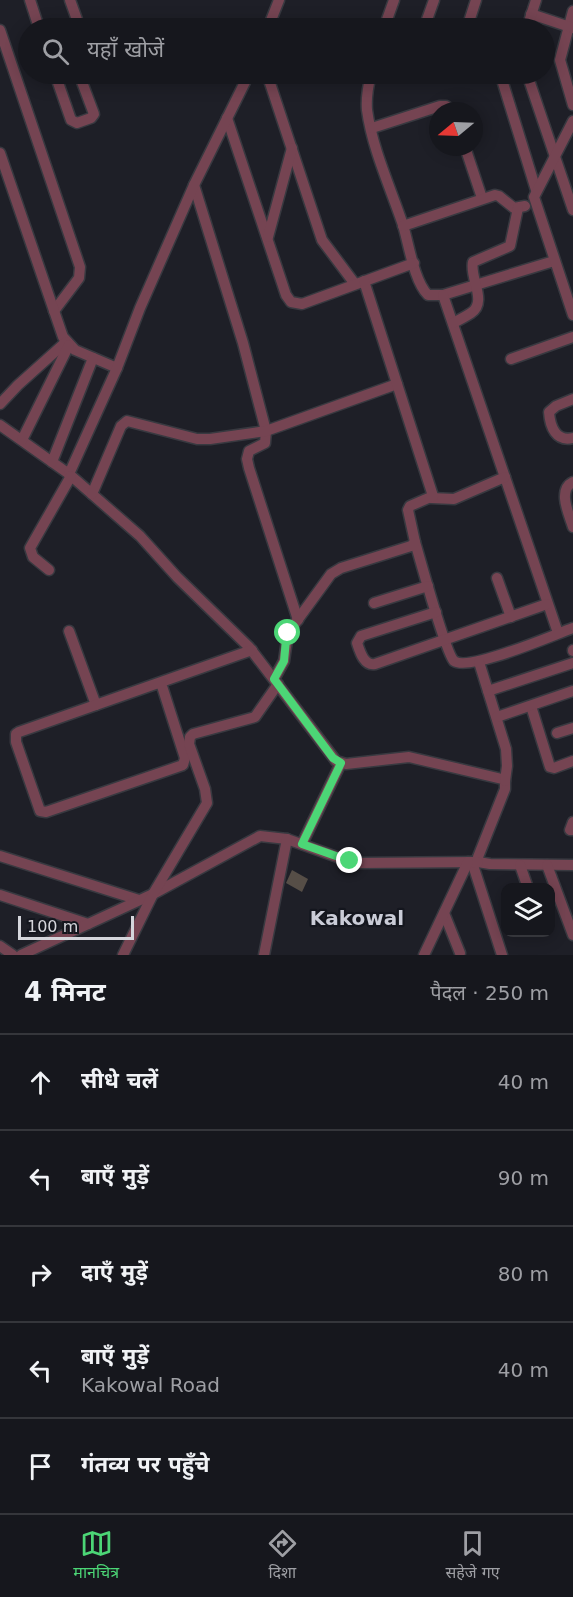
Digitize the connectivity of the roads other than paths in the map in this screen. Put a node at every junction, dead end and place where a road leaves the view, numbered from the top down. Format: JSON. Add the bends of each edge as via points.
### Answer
{"nodes":[{"id":1,"x":30,"y":0,"type":"edge"},
{"id":2,"x":70,"y":0,"type":"edge"},
{"id":3,"x":279,"y":0,"type":"edge"},
{"id":4,"x":394,"y":0,"type":"edge"},
{"id":5,"x":434,"y":0,"type":"edge"},
{"id":6,"x":476,"y":0,"type":"edge"},
{"id":7,"x":536,"y":0,"type":"edge"},
{"id":8,"x":573,"y":11,"type":"edge"},
{"id":9,"x":531,"y":14,"type":"junction"},
{"id":10,"x":36,"y":18,"type":"edge"},
{"id":11,"x":76,"y":18,"type":"edge"},
{"id":12,"x":272,"y":18,"type":"edge"},
{"id":13,"x":388,"y":18,"type":"edge"},
{"id":14,"x":428,"y":18,"type":"edge"},
{"id":15,"x":470,"y":18,"type":"edge"},
{"id":16,"x":530,"y":18,"type":"edge"},
{"id":17,"x":543,"y":18,"type":"edge"},
{"id":18,"x":555,"y":22,"type":"edge"},
{"id":19,"x":570,"y":27,"type":"edge"},
{"id":20,"x":0,"y":30,"type":"edge"},
{"id":21,"x":18,"y":83,"type":"edge"},
{"id":22,"x":18,"y":84,"type":"edge"},
{"id":23,"x":58,"y":84,"type":"edge"},
{"id":24,"x":83,"y":84,"type":"edge"},
{"id":25,"x":244,"y":84,"type":"edge"},
{"id":26,"x":270,"y":84,"type":"edge"},
{"id":27,"x":368,"y":84,"type":"edge"},
{"id":28,"x":503,"y":84,"type":"edge"},
{"id":29,"x":530,"y":84,"type":"edge"},
{"id":30,"x":573,"y":105,"type":"edge"},
{"id":31,"x":429,"y":110,"type":"edge"},
{"id":32,"x":227,"y":118,"type":"junction"},
{"id":33,"x":573,"y":121,"type":"edge"},
{"id":34,"x":372,"y":128,"type":"junction"},
{"id":35,"x":292,"y":148,"type":"junction"},
{"id":36,"x":0,"y":153,"type":"edge"},
{"id":37,"x":468,"y":156,"type":"edge"},
{"id":38,"x":555,"y":159,"type":"junction"},
{"id":39,"x":194,"y":185,"type":"junction"},
{"id":40,"x":536,"y":190,"type":"junction"},
{"id":41,"x":482,"y":198,"type":"junction"},
{"id":42,"x":535,"y":204,"type":"junction"},
{"id":43,"x":518,"y":208,"type":"junction"},
{"id":44,"x":573,"y":210,"type":"edge"},
{"id":45,"x":403,"y":226,"type":"junction"},
{"id":46,"x":267,"y":238,"type":"junction"},
{"id":47,"x":554,"y":261,"type":"junction"},
{"id":48,"x":414,"y":264,"type":"junction"},
{"id":49,"x":359,"y":282,"type":"junction"},
{"id":50,"x":475,"y":285,"type":"junction"},
{"id":51,"x":569,"y":287,"type":"edge"},
{"id":52,"x":443,"y":294,"type":"junction"},
{"id":53,"x":54,"y":311,"type":"junction"},
{"id":54,"x":573,"y":315,"type":"edge"},
{"id":55,"x":453,"y":323,"type":"junction"},
{"id":56,"x":573,"y":337,"type":"edge"},
{"id":57,"x":67,"y":343,"type":"junction"},
{"id":58,"x":93,"y":358,"type":"junction"},
{"id":59,"x":511,"y":359,"type":"dead end"},
{"id":60,"x":117,"y":368,"type":"junction"},
{"id":61,"x":397,"y":384,"type":"junction"},
{"id":62,"x":573,"y":399,"type":"edge"},
{"id":63,"x":0,"y":404,"type":"edge"},
{"id":64,"x":0,"y":425,"type":"edge"},
{"id":65,"x":266,"y":431,"type":"junction"},
{"id":66,"x":573,"y":438,"type":"edge"},
{"id":67,"x":22,"y":440,"type":"junction"},
{"id":68,"x":52,"y":462,"type":"junction"},
{"id":69,"x":70,"y":475,"type":"junction"},
{"id":70,"x":505,"y":477,"type":"junction"},
{"id":71,"x":573,"y":482,"type":"edge"},
{"id":72,"x":92,"y":494,"type":"junction"},
{"id":73,"x":431,"y":498,"type":"junction"},
{"id":74,"x":573,"y":527,"type":"edge"},
{"id":75,"x":415,"y":542,"type":"junction"},
{"id":76,"x":49,"y":570,"type":"dead end"},
{"id":77,"x":497,"y":578,"type":"dead end"},
{"id":78,"x":428,"y":586,"type":"junction"},
{"id":79,"x":374,"y":603,"type":"dead end"},
{"id":80,"x":547,"y":604,"type":"junction"},
{"id":81,"x":436,"y":612,"type":"junction"},
{"id":82,"x":511,"y":617,"type":"junction"},
{"id":83,"x":298,"y":620,"type":"junction"},
{"id":84,"x":573,"y":628,"type":"edge"},
{"id":85,"x":69,"y":631,"type":"dead end"},
{"id":86,"x":558,"y":633,"type":"junction"},
{"id":87,"x":445,"y":640,"type":"junction"},
{"id":88,"x":252,"y":650,"type":"junction"},
{"id":89,"x":479,"y":662,"type":"junction"},
{"id":90,"x":573,"y":663,"type":"edge"},
{"id":91,"x":276,"y":682,"type":"junction"},
{"id":92,"x":161,"y":683,"type":"junction"},
{"id":93,"x":488,"y":691,"type":"junction"},
{"id":94,"x":573,"y":691,"type":"edge"},
{"id":95,"x":96,"y":705,"type":"junction"},
{"id":96,"x":531,"y":706,"type":"junction"},
{"id":97,"x":497,"y":717,"type":"junction"},
{"id":98,"x":573,"y":728,"type":"edge"},
{"id":99,"x":557,"y":733,"type":"dead end"},
{"id":100,"x":573,"y":762,"type":"edge"},
{"id":101,"x":341,"y":763,"type":"junction"},
{"id":102,"x":505,"y":781,"type":"junction"},
{"id":103,"x":573,"y":822,"type":"edge"},
{"id":104,"x":573,"y":830,"type":"edge"},
{"id":105,"x":287,"y":839,"type":"junction"},
{"id":106,"x":302,"y":844,"type":"junction"},
{"id":107,"x":0,"y":856,"type":"edge"},
{"id":108,"x":472,"y":862,"type":"junction"},
{"id":109,"x":520,"y":865,"type":"junction"},
{"id":110,"x":547,"y":865,"type":"junction"},
{"id":111,"x":573,"y":866,"type":"edge"},
{"id":112,"x":526,"y":883,"type":"edge"},
{"id":113,"x":153,"y":894,"type":"junction"},
{"id":114,"x":0,"y":895,"type":"edge"},
{"id":115,"x":139,"y":900,"type":"junction"},
{"id":116,"x":444,"y":913,"type":"junction"},
{"id":117,"x":88,"y":924,"type":"junction"},
{"id":118,"x":573,"y":935,"type":"edge"},
{"id":119,"x":0,"y":946,"type":"edge"},
{"id":120,"x":460,"y":953,"type":"dead end"},
{"id":121,"x":13,"y":955,"type":"edge"},
{"id":122,"x":21,"y":955,"type":"edge"},
{"id":123,"x":123,"y":955,"type":"edge"},
{"id":124,"x":264,"y":955,"type":"edge"},
{"id":125,"x":424,"y":955,"type":"edge"},
{"id":126,"x":502,"y":955,"type":"edge"}],
"edges":[{"from":1,"to":10,"type":"street"},
{"from":2,"to":11,"type":"street"},
{"from":3,"to":12,"type":"street"},
{"from":4,"to":13,"type":"street"},
{"from":5,"to":14,"type":"street"},
{"from":6,"to":15,"type":"street"},
{"from":7,"to":9,"type":"street"},
{"from":8,"to":19,"type":"street"},
{"from":9,"to":16,"type":"street"},
{"from":9,"to":17,"type":"street"},
{"from":18,"to":19,"type":"street"},
{"from":19,"to":30,"type":"street","via":[[560,60]]},
{"from":20,"to":21,"type":"street"},
{"from":22,"to":53,"type":"street","via":[[80,267],[79,278]]},
{"from":23,"to":24,"type":"street","via":[[70,120],[77,123],[94,114]]},
{"from":25,"to":32,"type":"street"},
{"from":26,"to":35,"type":"street"},
{"from":27,"to":34,"type":"street"},
{"from":28,"to":40,"type":"street"},
{"from":29,"to":38,"type":"street"},
{"from":31,"to":34,"type":"street"},
{"from":32,"to":39,"type":"street"},
{"from":32,"to":46,"type":"street"},
{"from":33,"to":38,"type":"street"},
{"from":34,"to":45,"type":"street"},
{"from":35,"to":46,"type":"street"},
{"from":35,"to":49,"type":"street","via":[[322,240]]},
{"from":36,"to":53,"type":"street"},
{"from":37,"to":41,"type":"street"},
{"from":38,"to":40,"type":"street"},
{"from":38,"to":44,"type":"street"},
{"from":39,"to":60,"type":"street"},
{"from":39,"to":65,"type":"street"},
{"from":40,"to":42,"type":"street"},
{"from":41,"to":43,"type":"street","via":[[500,196]]},
{"from":41,"to":45,"type":"street"},
{"from":42,"to":43,"type":"street"},
{"from":42,"to":47,"type":"street"},
{"from":43,"to":50,"type":"street","via":[[510,246],[473,262]]},
{"from":45,"to":48,"type":"street"},
{"from":46,"to":49,"type":"street","via":[[291,302],[302,303]]},
{"from":47,"to":50,"type":"street"},
{"from":47,"to":51,"type":"street"},
{"from":48,"to":49,"type":"street"},
{"from":48,"to":52,"type":"street","via":[[423,290],[428,295]]},
{"from":49,"to":61,"type":"street"},
{"from":50,"to":52,"type":"street"},
{"from":50,"to":55,"type":"street","via":[[475,309]]},
{"from":51,"to":54,"type":"street"},
{"from":52,"to":55,"type":"street"},
{"from":53,"to":57,"type":"street"},
{"from":55,"to":70,"type":"street"},
{"from":56,"to":59,"type":"street"},
{"from":57,"to":58,"type":"street"},
{"from":57,"to":63,"type":"street"},
{"from":57,"to":67,"type":"street"},
{"from":58,"to":60,"type":"street"},
{"from":58,"to":68,"type":"street"},
{"from":60,"to":69,"type":"street"},
{"from":61,"to":65,"type":"street"},
{"from":61,"to":73,"type":"street","via":[[433,491]]},
{"from":62,"to":66,"type":"street","via":[[549,412],[559,438]]},
{"from":64,"to":67,"type":"street"},
{"from":65,"to":72,"type":"street","via":[[210,440],[127,421],[121,426]]},
{"from":65,"to":83,"type":"street","via":[[266,443],[251,449],[247,459]]},
{"from":67,"to":68,"type":"street"},
{"from":68,"to":69,"type":"street"},
{"from":69,"to":72,"type":"street"},
{"from":69,"to":76,"type":"street","via":[[30,548],[33,557]]},
{"from":70,"to":73,"type":"street","via":[[454,499]]},
{"from":70,"to":80,"type":"street"},
{"from":71,"to":74,"type":"street","via":[[565,490],[565,500]]},
{"from":72,"to":88,"type":"street","via":[[141,536]]},
{"from":73,"to":75,"type":"street","via":[[408,510]]},
{"from":75,"to":78,"type":"street"},
{"from":75,"to":83,"type":"street","via":[[336,571]]},
{"from":77,"to":82,"type":"street"},
{"from":78,"to":79,"type":"street"},
{"from":78,"to":81,"type":"street"},
{"from":80,"to":82,"type":"street"},
{"from":80,"to":86,"type":"street"},
{"from":81,"to":87,"type":"street"},
{"from":81,"to":87,"type":"street","via":[[361,636],[359,648],[370,665]]},
{"from":82,"to":87,"type":"street"},
{"from":83,"to":91,"type":"street","via":[[287,636]]},
{"from":84,"to":86,"type":"street"},
{"from":85,"to":95,"type":"street"},
{"from":86,"to":89,"type":"street"},
{"from":87,"to":89,"type":"street","via":[[454,660],[461,664]]},
{"from":88,"to":91,"type":"street"},
{"from":88,"to":92,"type":"street"},
{"from":89,"to":93,"type":"street"},
{"from":90,"to":93,"type":"street"},
{"from":91,"to":101,"type":"street","via":[[333,758]]},
{"from":91,"to":113,"type":"street","via":[[255,717],[190,737],[207,803]]},
{"from":92,"to":95,"type":"street"},
{"from":92,"to":95,"type":"street","via":[[185,758],[183,765],[40,811],[16,734]]},
{"from":93,"to":97,"type":"street"},
{"from":94,"to":96,"type":"street"},
{"from":96,"to":97,"type":"street"},
{"from":96,"to":100,"type":"street","via":[[550,767]]},
{"from":97,"to":102,"type":"street","via":[[507,756]]},
{"from":98,"to":99,"type":"street"},
{"from":101,"to":102,"type":"street","via":[[409,757]]},
{"from":101,"to":106,"type":"street"},
{"from":102,"to":108,"type":"street","via":[[506,789],[478,857]]},
{"from":103,"to":104,"type":"street"},
{"from":105,"to":106,"type":"street"},
{"from":105,"to":113,"type":"street","via":[[251,839]]},
{"from":105,"to":124,"type":"street"},
{"from":106,"to":108,"type":"street","via":[[359,862]]},
{"from":107,"to":115,"type":"street"},
{"from":108,"to":109,"type":"street"},
{"from":108,"to":116,"type":"street"},
{"from":108,"to":126,"type":"street"},
{"from":109,"to":110,"type":"street"},
{"from":109,"to":112,"type":"street"},
{"from":110,"to":111,"type":"street"},
{"from":110,"to":118,"type":"street"},
{"from":113,"to":115,"type":"street"},
{"from":113,"to":123,"type":"street"},
{"from":114,"to":117,"type":"street"},
{"from":115,"to":117,"type":"street"},
{"from":116,"to":120,"type":"street"},
{"from":116,"to":125,"type":"street"},
{"from":117,"to":122,"type":"street"},
{"from":119,"to":121,"type":"street"}]}
